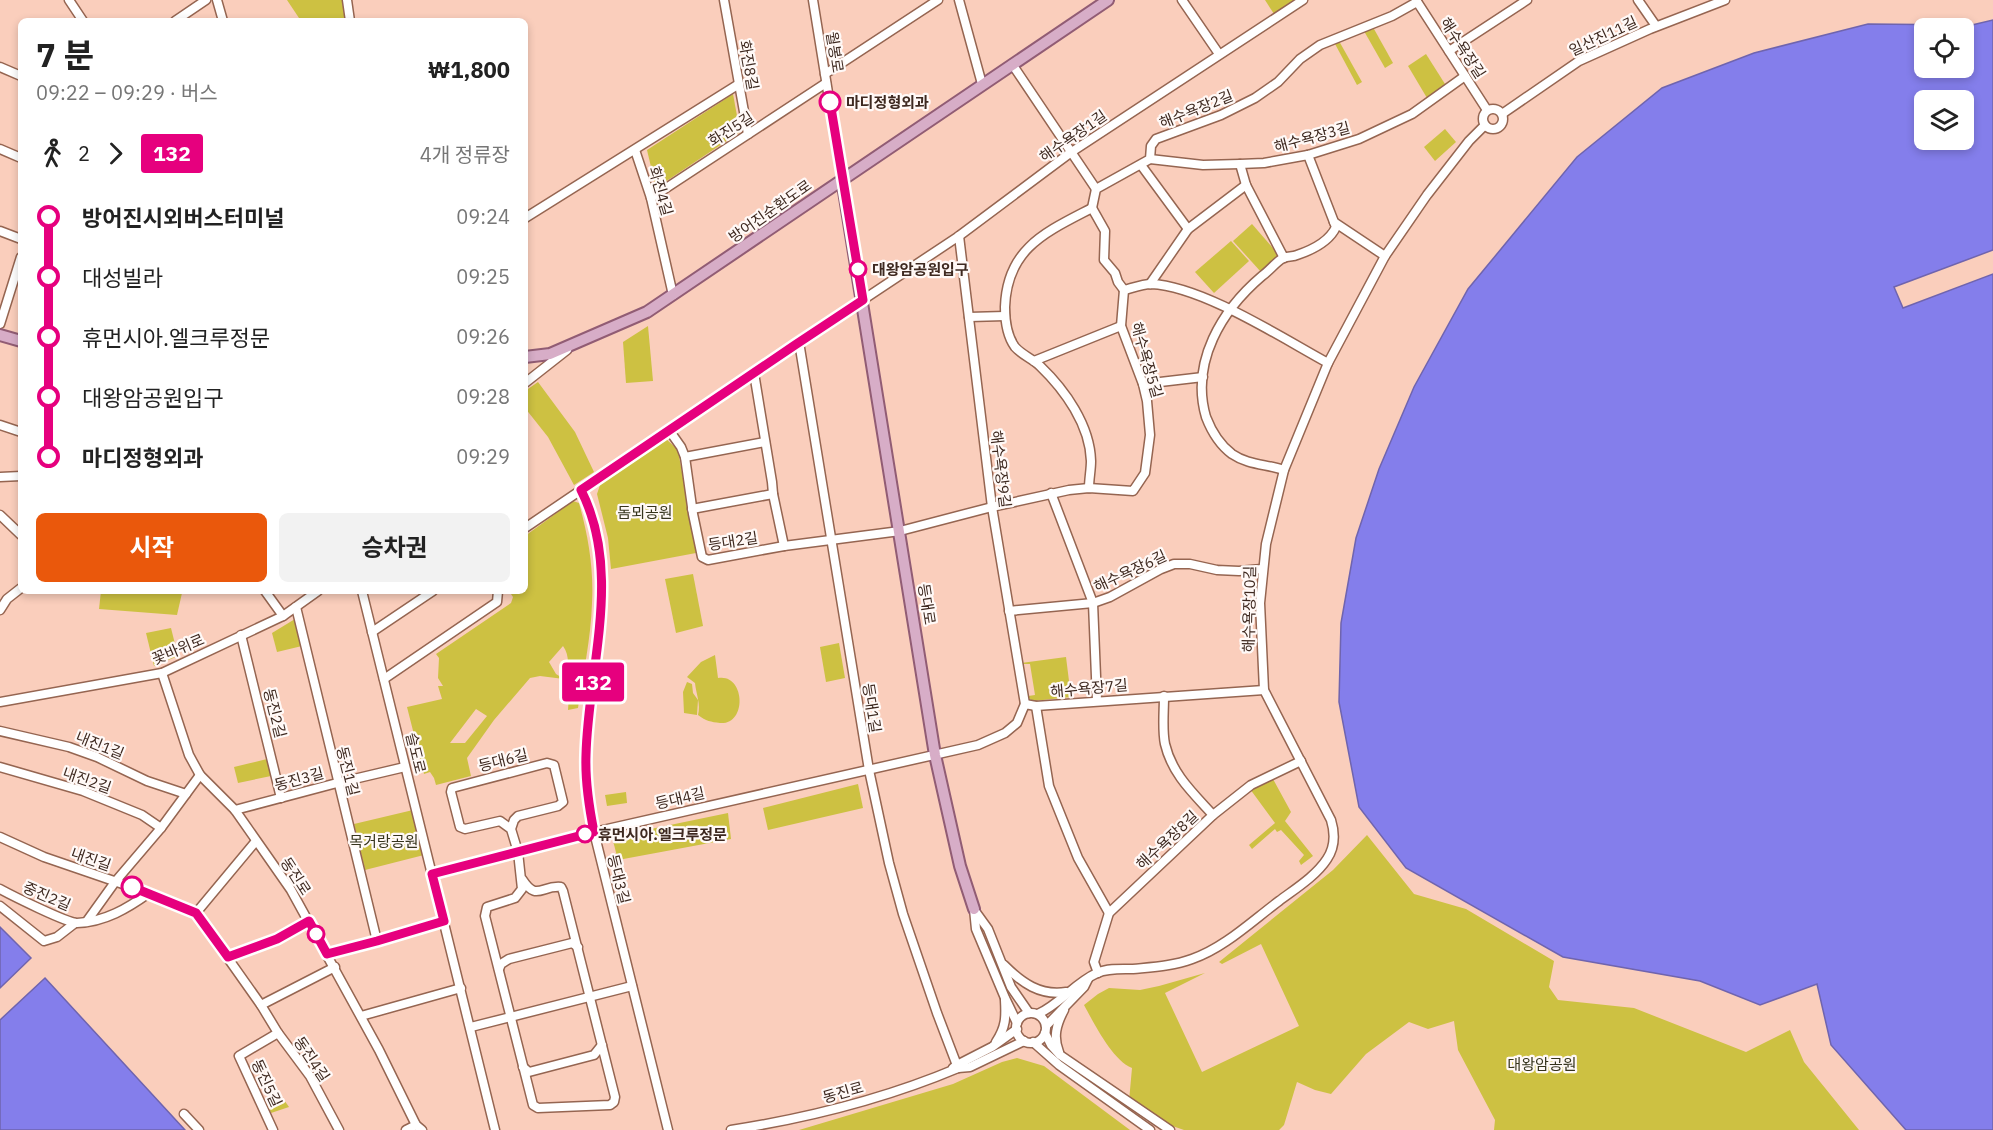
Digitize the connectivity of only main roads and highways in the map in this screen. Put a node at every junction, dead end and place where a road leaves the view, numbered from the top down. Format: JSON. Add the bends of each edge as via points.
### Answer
{"nodes":[{"id":1,"x":1108,"y":0,"type":"edge"},
{"id":2,"x":842,"y":179,"type":"junction"},
{"id":3,"x":0,"y":335,"type":"edge"},
{"id":4,"x":18,"y":340,"type":"edge"},
{"id":5,"x":528,"y":357,"type":"edge"},
{"id":6,"x":974,"y":909,"type":"road end"}],
"edges":[{"from":1,"to":2,"type":"main road","name":"방어진순환도로"},
{"from":2,"to":5,"type":"main road","name":"방어진순환도로","via":[[647,312],[550,354]]},
{"from":2,"to":6,"type":"main road","name":"등대로","via":[[935,755],[960,866]]},
{"from":3,"to":4,"type":"main road"}]}
